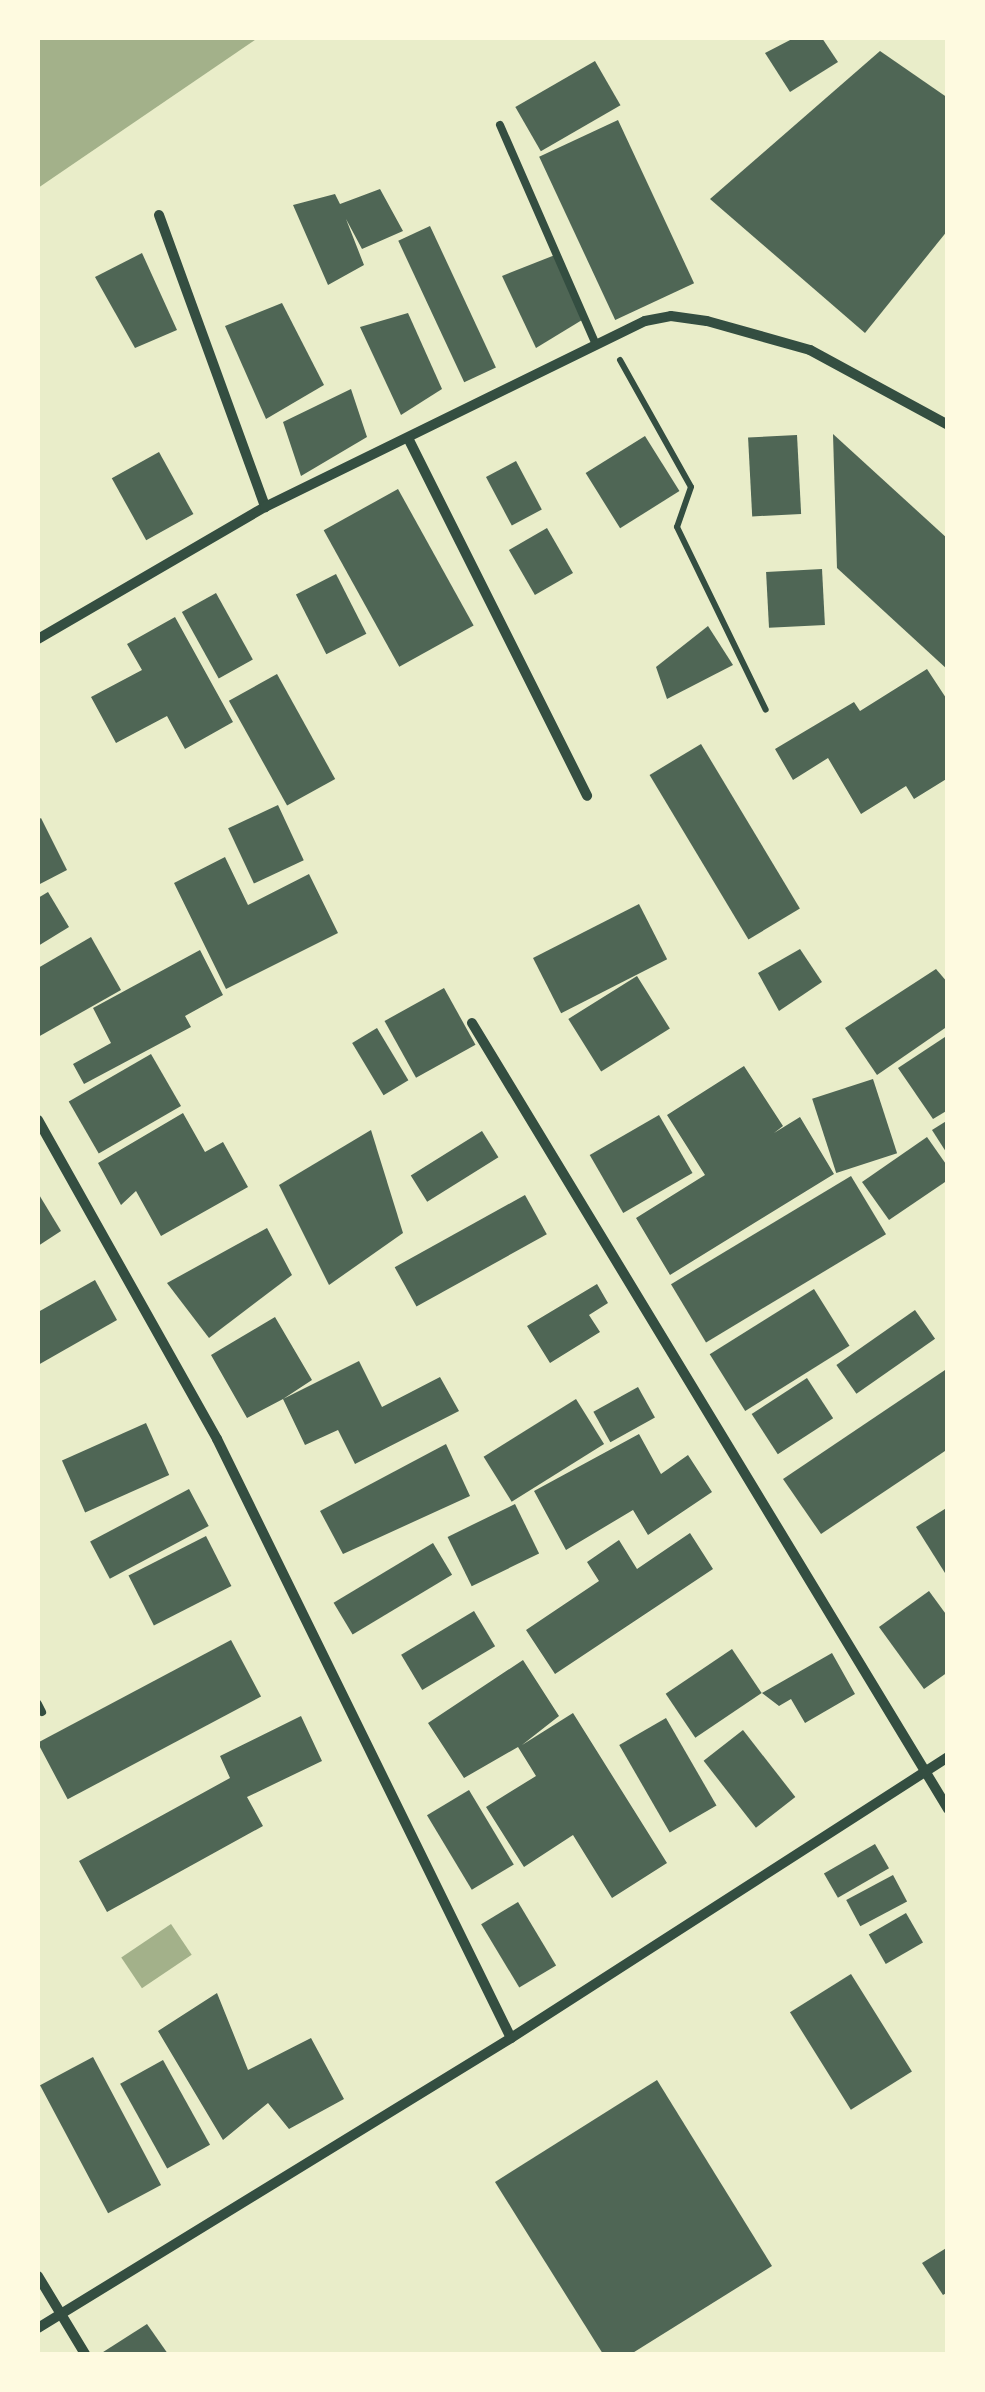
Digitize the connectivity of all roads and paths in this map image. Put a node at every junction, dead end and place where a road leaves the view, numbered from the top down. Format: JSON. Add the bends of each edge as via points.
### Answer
{"nodes":[{"id":1,"x":500,"y":125,"type":"dead end"},
{"id":2,"x":160,"y":216,"type":"dead end"},
{"id":3,"x":601,"y":339,"type":"junction"},
{"id":4,"x":948,"y":425,"type":"edge"},
{"id":5,"x":408,"y":438,"type":"junction"},
{"id":6,"x":265,"y":507,"type":"junction"},
{"id":7,"x":38,"y":640,"type":"edge"},
{"id":8,"x":766,"y":710,"type":"dead end"},
{"id":9,"x":587,"y":796,"type":"dead end"},
{"id":10,"x":472,"y":1022,"type":"dead end"},
{"id":11,"x":38,"y":1120,"type":"edge"},
{"id":12,"x":948,"y":1757,"type":"edge"},
{"id":13,"x":924,"y":1772,"type":"junction"},
{"id":14,"x":948,"y":1808,"type":"edge"},
{"id":15,"x":511,"y":2038,"type":"junction"},
{"id":16,"x":38,"y":2276,"type":"edge"},
{"id":17,"x":62,"y":2314,"type":"junction"},
{"id":18,"x":38,"y":2328,"type":"edge"},
{"id":19,"x":85,"y":2354,"type":"edge"}],
"edges":[{"from":1,"to":3,"type":"lane"},
{"from":2,"to":6,"type":"street"},
{"from":3,"to":4,"type":"street","via":[[671,316],[707,322],[810,350]]},
{"from":3,"to":5,"type":"street"},
{"from":3,"to":8,"type":"path","via":[[691,487],[677,527]]},
{"from":5,"to":6,"type":"street"},
{"from":5,"to":9,"type":"street"},
{"from":6,"to":7,"type":"street"},
{"from":10,"to":13,"type":"street"},
{"from":11,"to":15,"type":"street","via":[[218,1439]]},
{"from":12,"to":13,"type":"street"},
{"from":13,"to":14,"type":"street"},
{"from":13,"to":15,"type":"street"},
{"from":15,"to":17,"type":"street"},
{"from":16,"to":17,"type":"street"},
{"from":17,"to":18,"type":"street"},
{"from":17,"to":19,"type":"street"}]}
